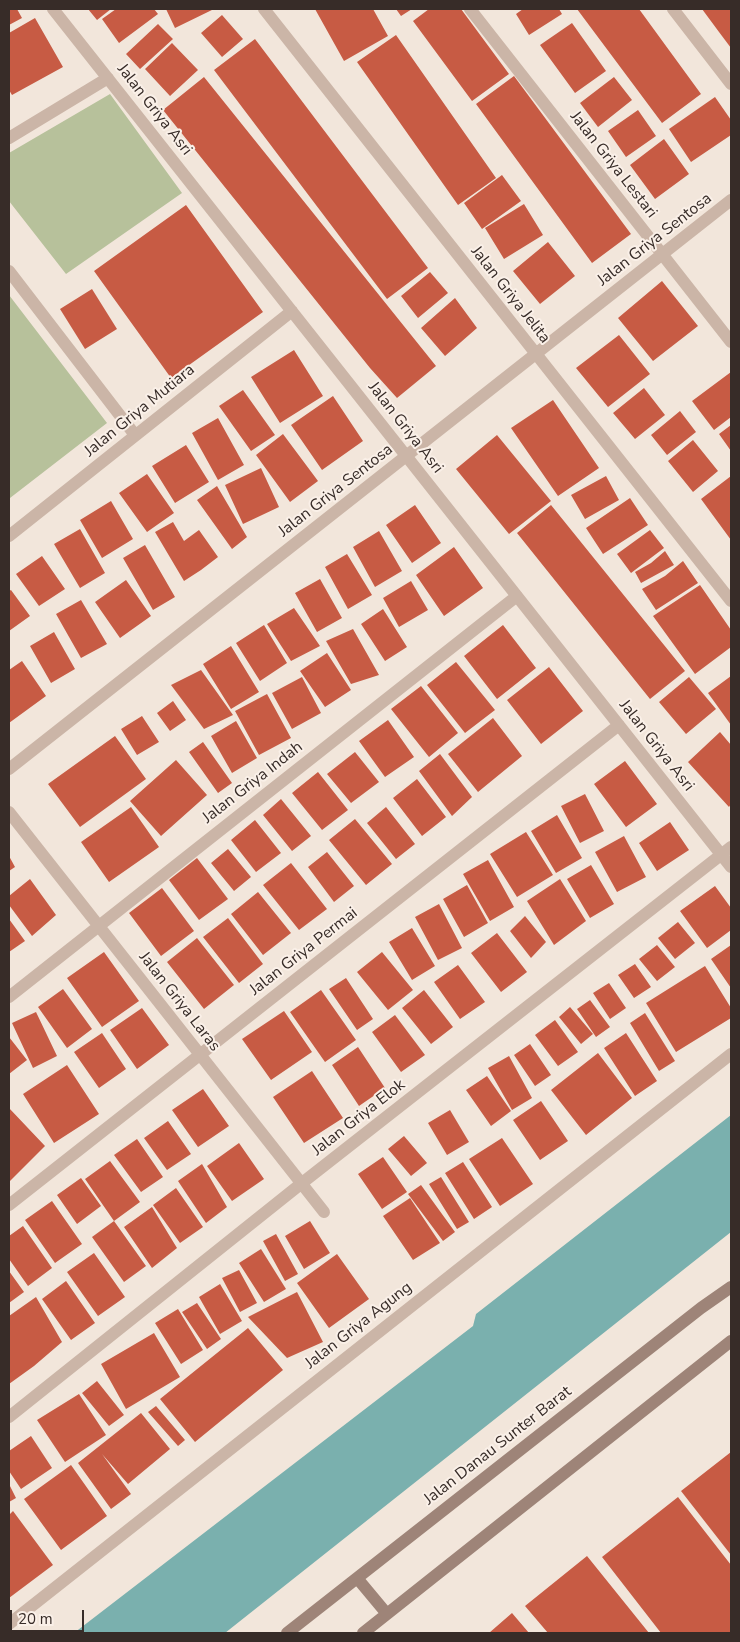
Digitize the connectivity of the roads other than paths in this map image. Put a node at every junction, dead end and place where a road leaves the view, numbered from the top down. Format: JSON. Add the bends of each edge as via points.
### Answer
{"nodes":[{"id":1,"x":54,"y":9,"type":"edge"},
{"id":2,"x":264,"y":9,"type":"edge"},
{"id":3,"x":470,"y":9,"type":"edge"},
{"id":4,"x":673,"y":9,"type":"edge"},
{"id":5,"x":108,"y":78,"type":"junction"},
{"id":6,"x":731,"y":84,"type":"edge"},
{"id":7,"x":9,"y":138,"type":"edge"},
{"id":8,"x":731,"y":200,"type":"edge"},
{"id":9,"x":662,"y":254,"type":"junction"},
{"id":10,"x":9,"y":271,"type":"edge"},
{"id":11,"x":292,"y":310,"type":"junction"},
{"id":12,"x":731,"y":342,"type":"edge"},
{"id":13,"x":536,"y":354,"type":"junction"},
{"id":14,"x":135,"y":435,"type":"junction"},
{"id":15,"x":407,"y":456,"type":"junction"},
{"id":16,"x":9,"y":535,"type":"edge"},
{"id":17,"x":517,"y":596,"type":"junction"},
{"id":18,"x":731,"y":601,"type":"edge"},
{"id":19,"x":619,"y":725,"type":"junction"},
{"id":20,"x":9,"y":769,"type":"edge"},
{"id":21,"x":9,"y":812,"type":"edge"},
{"id":22,"x":726,"y":851,"type":"edge"},
{"id":23,"x":731,"y":867,"type":"edge"},
{"id":24,"x":98,"y":926,"type":"junction"},
{"id":25,"x":9,"y":997,"type":"edge"},
{"id":26,"x":731,"y":1054,"type":"edge"},
{"id":27,"x":200,"y":1055,"type":"junction"},
{"id":28,"x":302,"y":1183,"type":"junction"},
{"id":29,"x":9,"y":1205,"type":"edge"},
{"id":30,"x":324,"y":1212,"type":"dead end"},
{"id":31,"x":731,"y":1287,"type":"edge"},
{"id":32,"x":731,"y":1341,"type":"edge"},
{"id":33,"x":9,"y":1417,"type":"edge"},
{"id":34,"x":357,"y":1578,"type":"junction"},
{"id":35,"x":387,"y":1614,"type":"junction"},
{"id":36,"x":9,"y":1624,"type":"edge"},
{"id":37,"x":287,"y":1633,"type":"edge"},
{"id":38,"x":363,"y":1633,"type":"edge"}],
"edges":[{"from":1,"to":5,"type":"street","name":"Jalan Griya Asri"},
{"from":2,"to":13,"type":"street","name":"Jalan Griya Jelita"},
{"from":3,"to":9,"type":"street","name":"Jalan Griya Lestari"},
{"from":4,"to":6,"type":"street"},
{"from":5,"to":7,"type":"street"},
{"from":5,"to":11,"type":"street","name":"Jalan Griya Asri"},
{"from":8,"to":9,"type":"street","name":"Jalan Griya Sentosa"},
{"from":9,"to":12,"type":"street","name":"Jalan Griya Lestari"},
{"from":9,"to":13,"type":"street","name":"Jalan Griya Sentosa"},
{"from":10,"to":14,"type":"street"},
{"from":11,"to":14,"type":"street","name":"Jalan Griya Mutiara"},
{"from":11,"to":15,"type":"street","name":"Jalan Griya Asri"},
{"from":13,"to":15,"type":"street","name":"Jalan Griya Sentosa"},
{"from":13,"to":18,"type":"street","name":"Jalan Griya Jelita"},
{"from":14,"to":16,"type":"street","name":"Jalan Griya Mutiara"},
{"from":15,"to":17,"type":"street","name":"Jalan Griya Asri"},
{"from":15,"to":20,"type":"street","name":"Jalan Griya Sentosa"},
{"from":17,"to":19,"type":"street","name":"Jalan Griya Asri"},
{"from":17,"to":24,"type":"street","name":"Jalan Griya Indah"},
{"from":19,"to":22,"type":"street","name":"Jalan Griya Asri"},
{"from":19,"to":27,"type":"street","name":"Jalan Griya Permai"},
{"from":21,"to":24,"type":"street","name":"Jalan Griya Laras"},
{"from":22,"to":23,"type":"street","name":"Jalan Griya Asri"},
{"from":22,"to":28,"type":"street","name":"Jalan Griya Elok"},
{"from":24,"to":25,"type":"street","name":"Jalan Griya Indah"},
{"from":24,"to":27,"type":"street","name":"Jalan Griya Laras"},
{"from":26,"to":36,"type":"street","name":"Jalan Griya Agung"},
{"from":27,"to":28,"type":"street","name":"Jalan Griya Laras"},
{"from":27,"to":29,"type":"street","name":"Jalan Griya Permai"},
{"from":28,"to":30,"type":"street","name":"Jalan Griya Laras"},
{"from":28,"to":33,"type":"street","name":"Jalan Griya Elok"},
{"from":31,"to":34,"type":"main road","name":"Jalan Danau Sunter Barat"},
{"from":32,"to":35,"type":"main road"},
{"from":34,"to":35,"type":"main road"},
{"from":34,"to":37,"type":"main road","name":"Jalan Danau Sunter Barat"},
{"from":35,"to":38,"type":"main road"}]}
